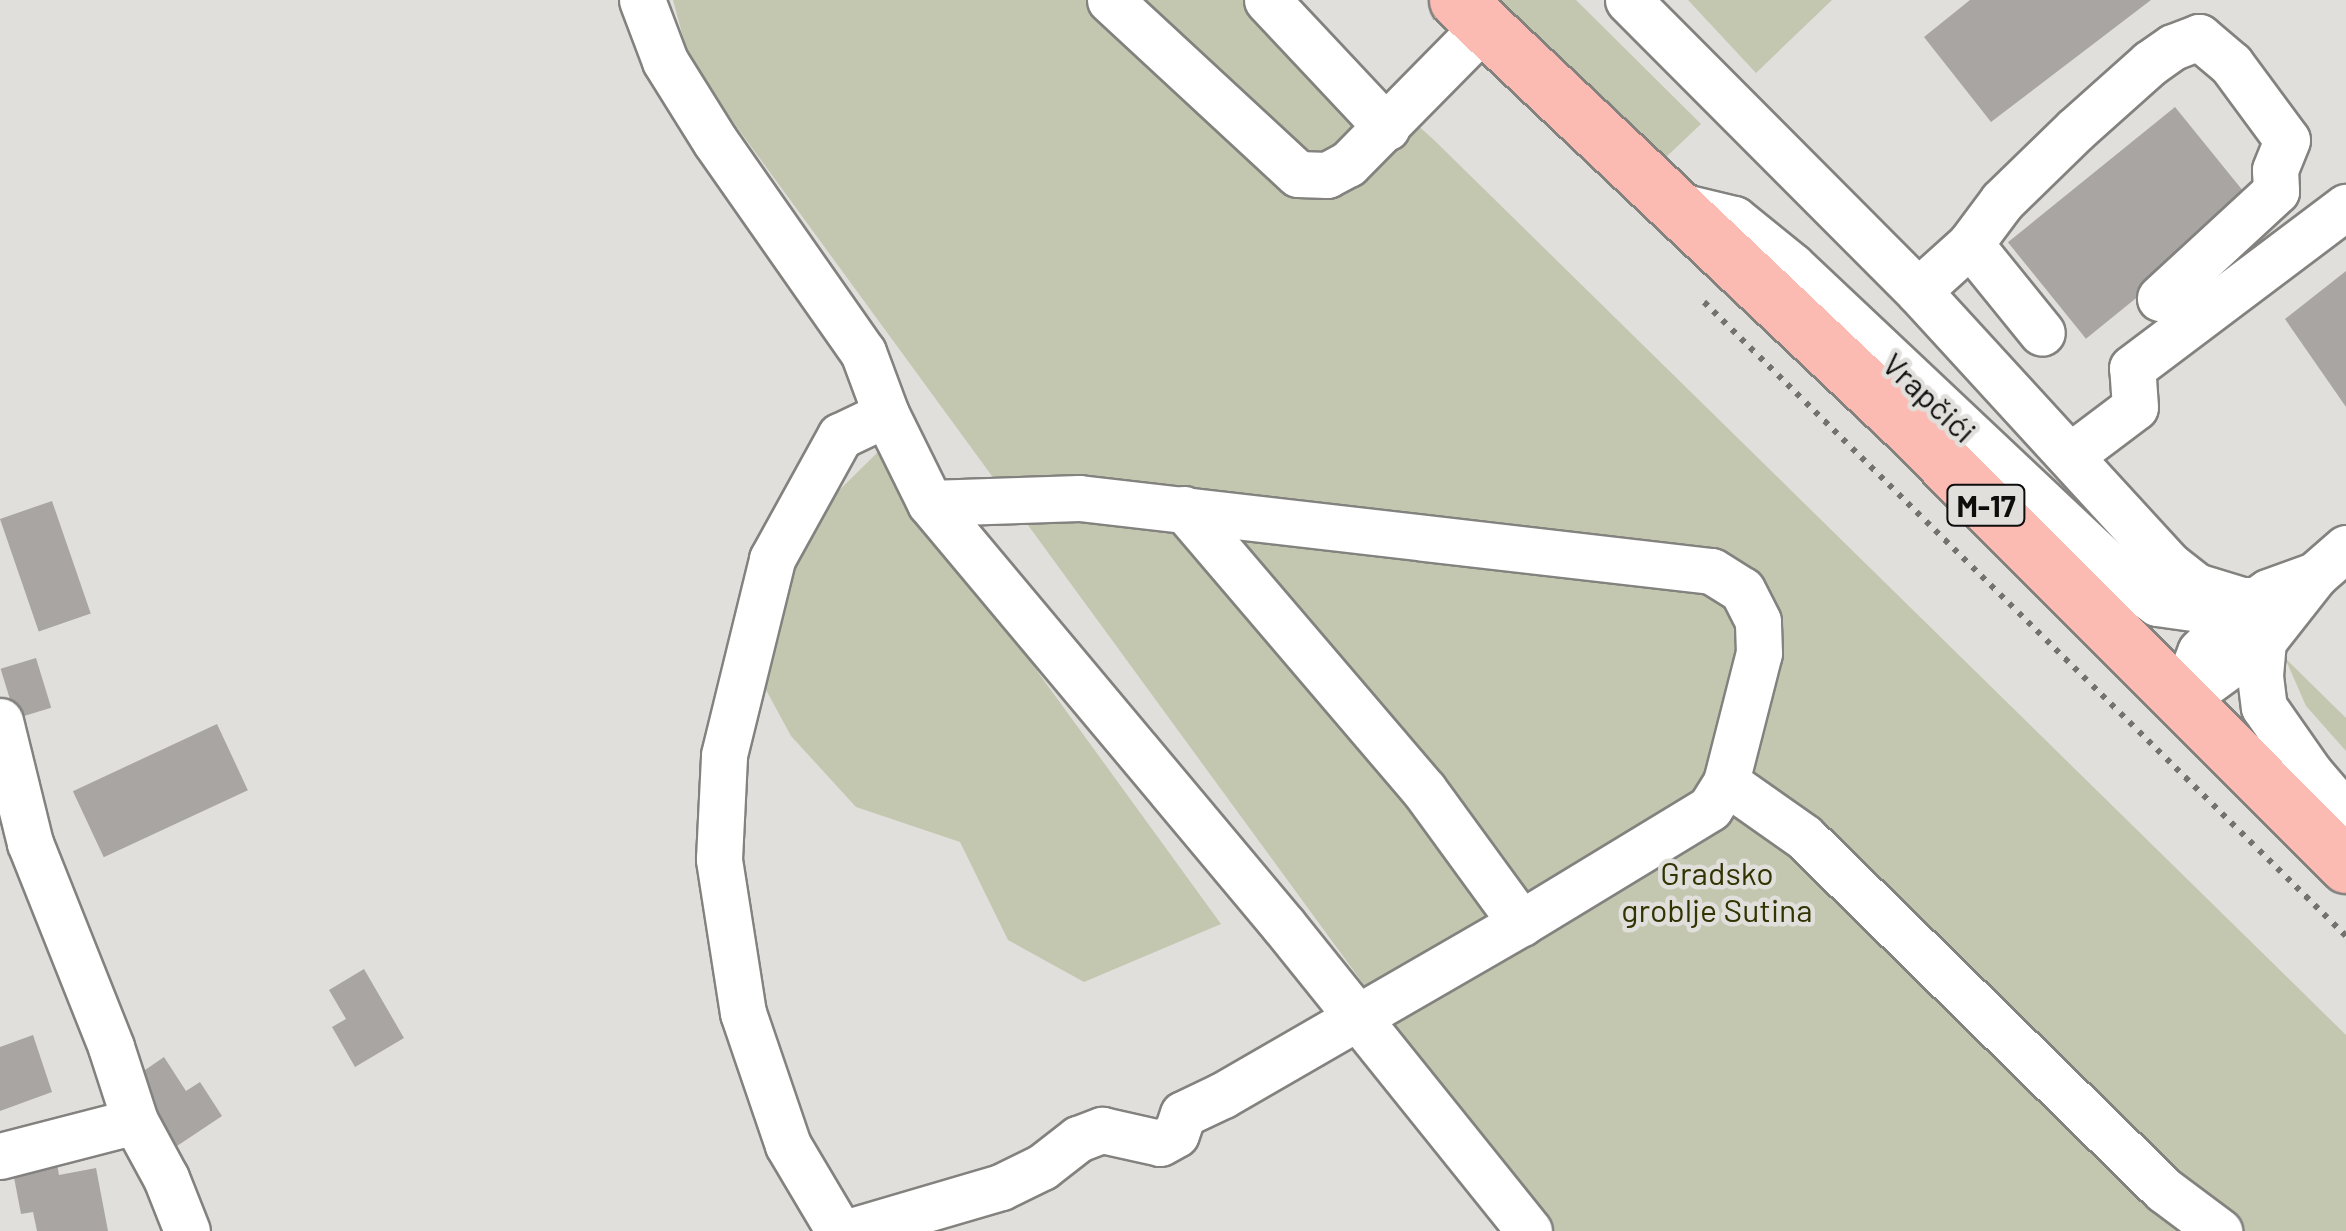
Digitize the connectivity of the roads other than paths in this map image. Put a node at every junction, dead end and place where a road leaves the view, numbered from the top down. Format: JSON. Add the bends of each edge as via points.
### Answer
{"nodes":[{"id":1,"x":642,"y":0,"type":"edge"},
{"id":2,"x":1110,"y":0,"type":"edge"},
{"id":3,"x":1268,"y":0,"type":"edge"},
{"id":4,"x":1628,"y":0,"type":"edge"},
{"id":5,"x":1470,"y":13,"type":"edge"},
{"id":6,"x":1387,"y":128,"type":"junction"},
{"id":7,"x":1676,"y":206,"type":"junction"},
{"id":8,"x":2346,"y":206,"type":"edge"},
{"id":9,"x":1970,"y":244,"type":"junction"},
{"id":10,"x":1918,"y":291,"type":"junction"},
{"id":11,"x":2160,"y":298,"type":"dead end"},
{"id":12,"x":2042,"y":333,"type":"dead end"},
{"id":13,"x":886,"y":414,"type":"junction"},
{"id":14,"x":2070,"y":456,"type":"junction"},
{"id":15,"x":930,"y":503,"type":"junction"},
{"id":16,"x":1184,"y":509,"type":"junction"},
{"id":17,"x":2336,"y":562,"type":"edge"},
{"id":18,"x":2252,"y":619,"type":"junction"},
{"id":19,"x":2181,"y":701,"type":"junction"},
{"id":20,"x":0,"y":721,"type":"edge"},
{"id":21,"x":1726,"y":782,"type":"junction"},
{"id":22,"x":2346,"y":814,"type":"edge"},
{"id":23,"x":2346,"y":865,"type":"edge"},
{"id":24,"x":1521,"y":923,"type":"junction"},
{"id":25,"x":1357,"y":1016,"type":"junction"},
{"id":26,"x":134,"y":1121,"type":"junction"},
{"id":27,"x":0,"y":1156,"type":"edge"},
{"id":28,"x":187,"y":1231,"type":"edge"},
{"id":29,"x":839,"y":1231,"type":"edge"},
{"id":30,"x":851,"y":1231,"type":"edge"},
{"id":31,"x":1529,"y":1231,"type":"edge"},
{"id":32,"x":2219,"y":1231,"type":"edge"}],
"edges":[{"from":1,"to":13,"type":"street","via":[[665,60],[695,109],[863,352]]},
{"from":2,"to":6,"type":"street","via":[[1298,174],[1326,176]]},
{"from":3,"to":6,"type":"street"},
{"from":4,"to":10,"type":"street"},
{"from":5,"to":6,"type":"street"},
{"from":5,"to":7,"type":"main road","name":"Vrapčići","number":"M-17"},
{"from":7,"to":18,"type":"street","name":"Vrapčići","via":[[1734,219],[1792,266],[2126,582],[2156,603]]},
{"from":7,"to":19,"type":"main road","name":"Vrapčići","number":"M-17","via":[[1906,424]]},
{"from":8,"to":14,"type":"street","via":[[2132,368],[2135,407]]},
{"from":9,"to":10,"type":"street"},
{"from":9,"to":11,"type":"street","via":[[2002,201],[2074,130],[2150,63],[2199,38],[2231,64],[2287,140],[2275,170],[2276,191]]},
{"from":9,"to":12,"type":"street"},
{"from":10,"to":14,"type":"street"},
{"from":13,"to":15,"type":"street"},
{"from":13,"to":29,"type":"street","via":[[840,436],[772,560],[739,679],[723,772],[719,859],[743,1013],[788,1145]]},
{"from":14,"to":18,"type":"street","via":[[2168,564],[2196,586],[2242,600]]},
{"from":15,"to":16,"type":"street","via":[[1079,498]]},
{"from":15,"to":25,"type":"street"},
{"from":16,"to":21,"type":"street","via":[[1711,571],[1742,590],[1758,622],[1759,653]]},
{"from":16,"to":24,"type":"street","via":[[1424,790]]},
{"from":17,"to":18,"type":"street"},
{"from":18,"to":19,"type":"street"},
{"from":18,"to":22,"type":"street","via":[[2264,707]]},
{"from":19,"to":23,"type":"main road","name":"Vrapčići","number":"M-17"},
{"from":20,"to":26,"type":"street","via":[[30,843]]},
{"from":21,"to":24,"type":"street","via":[[1710,808]]},
{"from":21,"to":32,"type":"street","via":[[1804,837],[2164,1190]]},
{"from":24,"to":25,"type":"street"},
{"from":25,"to":30,"type":"street","via":[[1183,1114],[1176,1134],[1160,1143],[1102,1130],[1001,1188]]},
{"from":25,"to":31,"type":"street"},
{"from":26,"to":27,"type":"street"},
{"from":26,"to":28,"type":"street"}]}
